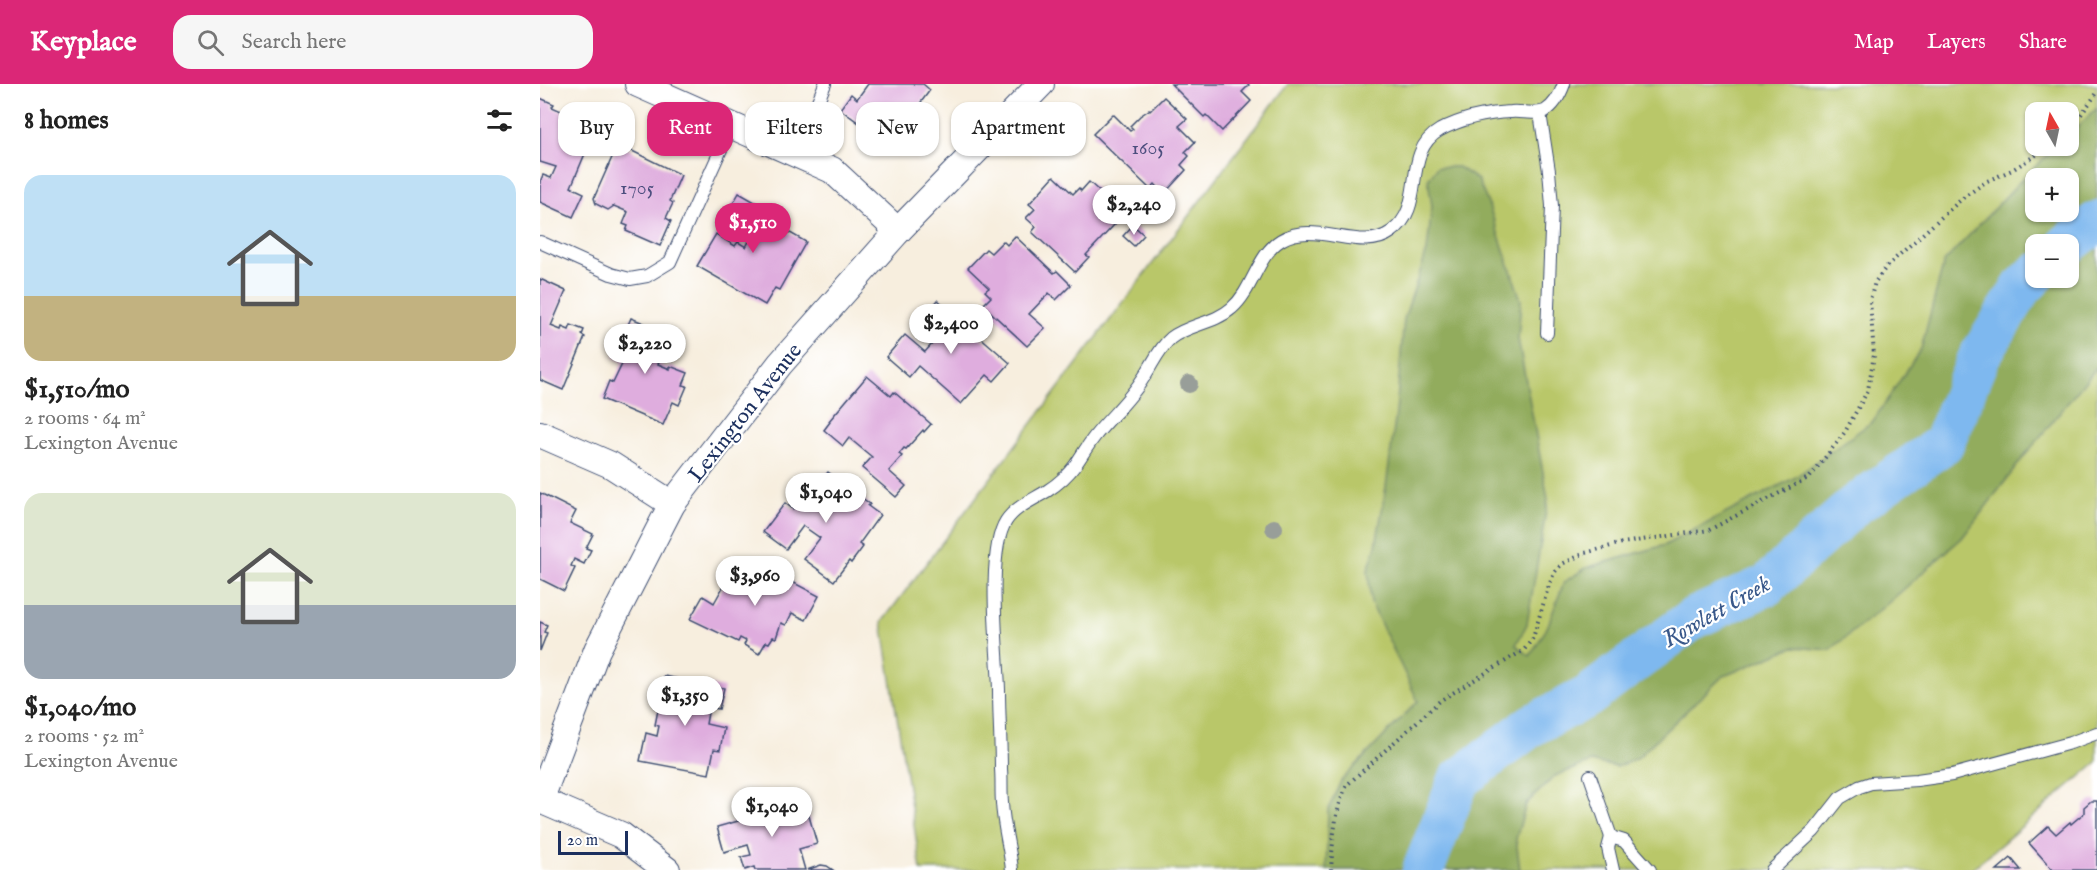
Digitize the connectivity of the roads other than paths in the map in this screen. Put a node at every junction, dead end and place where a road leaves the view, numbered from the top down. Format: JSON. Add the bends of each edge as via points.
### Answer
{"nodes":[{"id":1,"x":638,"y":84,"type":"edge"},
{"id":2,"x":825,"y":84,"type":"edge"},
{"id":3,"x":1041,"y":84,"type":"edge"},
{"id":4,"x":1564,"y":84,"type":"edge"},
{"id":5,"x":680,"y":102,"type":"edge"},
{"id":6,"x":818,"y":102,"type":"edge"},
{"id":7,"x":1540,"y":112,"type":"junction"},
{"id":8,"x":718,"y":156,"type":"edge"},
{"id":9,"x":800,"y":156,"type":"edge"},
{"id":10,"x":898,"y":231,"type":"junction"},
{"id":11,"x":540,"y":242,"type":"edge"},
{"id":12,"x":1546,"y":333,"type":"dead end"},
{"id":13,"x":540,"y":434,"type":"edge"},
{"id":14,"x":672,"y":504,"type":"junction"},
{"id":15,"x":2097,"y":733,"type":"edge"},
{"id":16,"x":1590,"y":777,"type":"dead end"},
{"id":17,"x":540,"y":801,"type":"edge"},
{"id":18,"x":1611,"y":837,"type":"junction"},
{"id":19,"x":668,"y":870,"type":"edge"},
{"id":20,"x":1012,"y":870,"type":"edge"},
{"id":21,"x":1613,"y":870,"type":"edge"},
{"id":22,"x":1650,"y":870,"type":"edge"},
{"id":23,"x":1772,"y":870,"type":"edge"}],
"edges":[{"from":1,"to":5,"type":"street"},
{"from":2,"to":6,"type":"lane"},
{"from":3,"to":10,"type":"street","name":"Lexington Avenue"},
{"from":4,"to":7,"type":"lane","via":[[1554,104]]},
{"from":7,"to":12,"type":"lane","via":[[1552,206]]},
{"from":7,"to":20,"type":"lane","via":[[1479,117],[1454,123],[1434,134],[1419,155],[1406,218],[1388,235],[1365,239],[1310,232],[1289,236],[1275,245],[1237,303],[1223,315],[1170,339],[1067,476],[1006,520],[997,555],[994,609],[1001,799]]},
{"from":8,"to":11,"type":"lane","via":[[670,262],[647,276],[630,279],[611,274]]},
{"from":9,"to":10,"type":"street","via":[[832,170]]},
{"from":10,"to":14,"type":"street","name":"Lexington Avenue","via":[[780,364]]},
{"from":13,"to":14,"type":"street","via":[[611,465]]},
{"from":14,"to":17,"type":"street","name":"Lexington Avenue","via":[[597,650]]},
{"from":15,"to":23,"type":"lane","via":[[2070,744],[1952,775],[1859,787],[1840,798],[1814,831]]},
{"from":16,"to":18,"type":"lane"},
{"from":17,"to":19,"type":"street","via":[[621,835]]},
{"from":18,"to":21,"type":"lane","via":[[1608,848]]},
{"from":18,"to":22,"type":"lane","via":[[1624,841]]}]}
